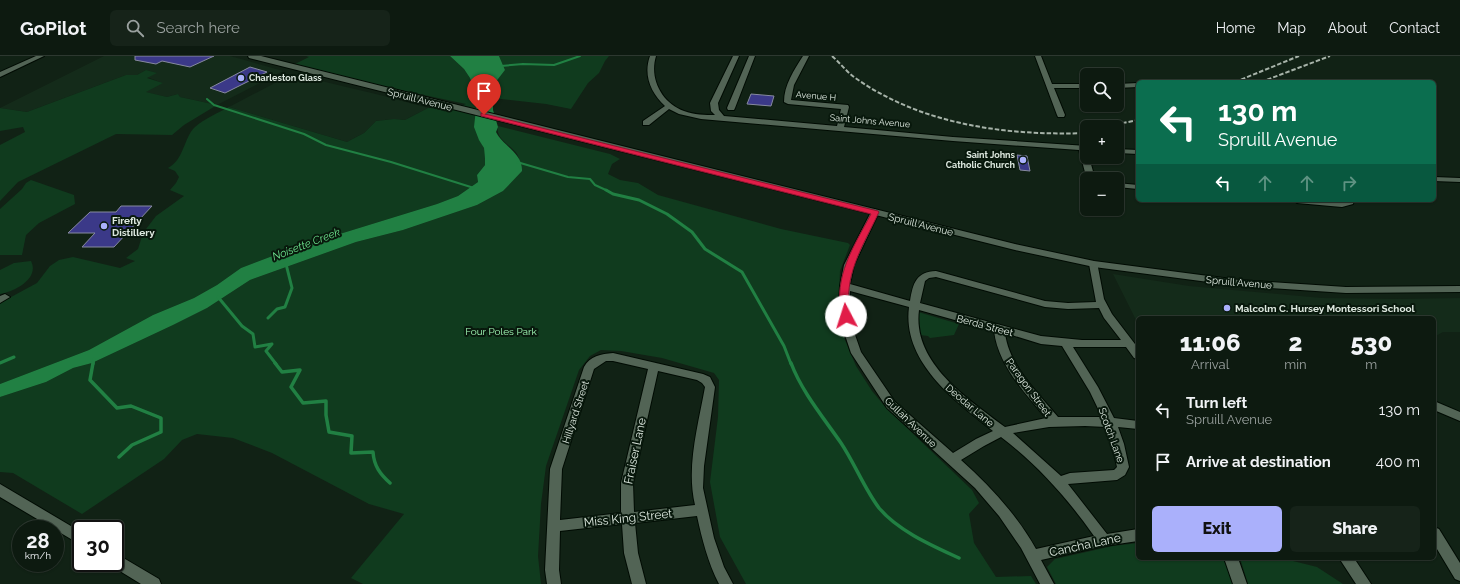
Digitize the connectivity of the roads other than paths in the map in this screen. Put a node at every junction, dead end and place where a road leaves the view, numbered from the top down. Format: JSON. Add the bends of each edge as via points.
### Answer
{"nodes":[{"id":1,"x":41,"y":56,"type":"edge"},
{"id":2,"x":252,"y":56,"type":"edge"},
{"id":3,"x":653,"y":56,"type":"edge"},
{"id":4,"x":736,"y":56,"type":"edge"},
{"id":5,"x":752,"y":56,"type":"edge"},
{"id":6,"x":806,"y":56,"type":"edge"},
{"id":7,"x":1038,"y":56,"type":"edge"},
{"id":8,"x":0,"y":75,"type":"edge"},
{"id":9,"x":1136,"y":85,"type":"edge"},
{"id":10,"x":1050,"y":86,"type":"junction"},
{"id":11,"x":1080,"y":86,"type":"edge"},
{"id":12,"x":1124,"y":86,"type":"edge"},
{"id":13,"x":668,"y":107,"type":"junction"},
{"id":14,"x":731,"y":108,"type":"dead end"},
{"id":15,"x":1061,"y":115,"type":"dead end"},
{"id":16,"x":722,"y":118,"type":"junction"},
{"id":17,"x":646,"y":123,"type":"dead end"},
{"id":18,"x":840,"y":128,"type":"junction"},
{"id":19,"x":1080,"y":148,"type":"edge"},
{"id":20,"x":1124,"y":151,"type":"edge"},
{"id":21,"x":1136,"y":152,"type":"edge"},
{"id":22,"x":1436,"y":179,"type":"edge"},
{"id":23,"x":1460,"y":180,"type":"edge"},
{"id":24,"x":1124,"y":185,"type":"edge"},
{"id":25,"x":1136,"y":186,"type":"edge"},
{"id":26,"x":1319,"y":202,"type":"edge"},
{"id":27,"x":1350,"y":202,"type":"edge"},
{"id":28,"x":875,"y":212,"type":"junction"},
{"id":29,"x":1094,"y":264,"type":"junction"},
{"id":30,"x":845,"y":286,"type":"junction"},
{"id":31,"x":1460,"y":288,"type":"edge"},
{"id":32,"x":913,"y":305,"type":"junction"},
{"id":33,"x":1102,"y":305,"type":"junction"},
{"id":34,"x":999,"y":329,"type":"junction"},
{"id":35,"x":1066,"y":343,"type":"junction"},
{"id":36,"x":1129,"y":344,"type":"junction"},
{"id":37,"x":1136,"y":353,"type":"edge"},
{"id":38,"x":654,"y":366,"type":"junction"},
{"id":39,"x":1436,"y":406,"type":"edge"},
{"id":40,"x":1460,"y":417,"type":"edge"},
{"id":41,"x":1055,"y":422,"type":"junction"},
{"id":42,"x":1109,"y":422,"type":"junction"},
{"id":43,"x":1136,"y":424,"type":"edge"},
{"id":44,"x":1003,"y":432,"type":"junction"},
{"id":45,"x":952,"y":460,"type":"junction"},
{"id":46,"x":1059,"y":482,"type":"junction"},
{"id":47,"x":0,"y":490,"type":"edge"},
{"id":48,"x":702,"y":510,"type":"junction"},
{"id":49,"x":628,"y":518,"type":"junction"},
{"id":50,"x":554,"y":526,"type":"junction"},
{"id":51,"x":72,"y":534,"type":"edge"},
{"id":52,"x":1136,"y":535,"type":"edge"},
{"id":53,"x":1436,"y":536,"type":"edge"},
{"id":54,"x":1104,"y":540,"type":"junction"},
{"id":55,"x":1032,"y":556,"type":"junction"},
{"id":56,"x":1232,"y":560,"type":"edge"},
{"id":57,"x":1347,"y":560,"type":"edge"},
{"id":58,"x":124,"y":566,"type":"edge"},
{"id":59,"x":1460,"y":575,"type":"edge"},
{"id":60,"x":154,"y":584,"type":"edge"},
{"id":61,"x":554,"y":584,"type":"edge"},
{"id":62,"x":639,"y":584,"type":"edge"},
{"id":63,"x":726,"y":584,"type":"edge"},
{"id":64,"x":1047,"y":584,"type":"edge"},
{"id":65,"x":1240,"y":584,"type":"edge"},
{"id":66,"x":1364,"y":584,"type":"edge"}],
"edges":[{"from":1,"to":8,"type":"street"},
{"from":2,"to":28,"type":"street","name":"Spruill Avenue"},
{"from":3,"to":13,"type":"street","via":[[650,70],[652,81]]},
{"from":4,"to":16,"type":"street","via":[[714,103],[715,111]]},
{"from":5,"to":14,"type":"street"},
{"from":6,"to":18,"type":"street","name":"Avenue H","via":[[798,69],[788,102],[845,107]]},
{"from":7,"to":10,"type":"street"},
{"from":9,"to":12,"type":"street"},
{"from":10,"to":11,"type":"street"},
{"from":10,"to":15,"type":"street"},
{"from":13,"to":16,"type":"street","name":"Saint Johns Avenue","via":[[686,114]]},
{"from":13,"to":17,"type":"street"},
{"from":16,"to":18,"type":"street","name":"Saint Johns Avenue"},
{"from":18,"to":19,"type":"street","name":"Saint Johns Avenue"},
{"from":20,"to":21,"type":"street"},
{"from":22,"to":23,"type":"street"},
{"from":24,"to":25,"type":"street"},
{"from":26,"to":27,"type":"street"},
{"from":28,"to":29,"type":"street","name":"Spruill Avenue"},
{"from":28,"to":30,"type":"street","name":"Gullah Avenue","via":[[849,264]]},
{"from":29,"to":31,"type":"street","name":"Spruill Avenue","via":[[1246,283],[1346,290]]},
{"from":29,"to":33,"type":"street"},
{"from":30,"to":32,"type":"street","name":"Berda Street"},
{"from":30,"to":45,"type":"street","name":"Gullah Avenue","via":[[844,304],[848,329],[856,353],[891,405]]},
{"from":32,"to":33,"type":"street","name":"Deodar Lane","via":[[920,280],[927,274],[936,274],[1046,304]]},
{"from":32,"to":34,"type":"street","name":"Berda Street"},
{"from":32,"to":44,"type":"street","name":"Deodar Lane","via":[[917,342],[932,370],[951,392]]},
{"from":33,"to":36,"type":"street"},
{"from":34,"to":35,"type":"street","name":"Berda Street","via":[[1041,340]]},
{"from":34,"to":41,"type":"street","name":"Paragon Street","via":[[1001,346],[1013,367]]},
{"from":35,"to":36,"type":"street","name":"Berda Street"},
{"from":35,"to":42,"type":"street","name":"Scotch Lane","via":[[1096,393]]},
{"from":36,"to":37,"type":"street"},
{"from":38,"to":48,"type":"street","name":"Hillyard Street","via":[[699,376],[709,383],[698,466],[697,488]]},
{"from":38,"to":49,"type":"street","name":"Fraiser Lane","via":[[627,483]]},
{"from":38,"to":50,"type":"street","name":"Hillyard Street","via":[[604,357],[589,367],[556,469]]},
{"from":39,"to":40,"type":"street"},
{"from":41,"to":42,"type":"street"},
{"from":41,"to":44,"type":"street"},
{"from":42,"to":43,"type":"street"},
{"from":42,"to":46,"type":"street","name":"Scotch Lane","via":[[1122,460],[1121,472],[1117,475],[1070,478]]},
{"from":44,"to":45,"type":"street"},
{"from":44,"to":46,"type":"street","name":"Deodar Lane"},
{"from":45,"to":55,"type":"street","name":"Gullah Avenue","via":[[979,484],[1003,512]]},
{"from":46,"to":54,"type":"street","name":"Deodar Lane"},
{"from":47,"to":51,"type":"street"},
{"from":48,"to":49,"type":"street","name":"Miss King Street"},
{"from":48,"to":63,"type":"street","via":[[708,538]]},
{"from":49,"to":50,"type":"street","name":"Miss King Street"},
{"from":49,"to":62,"type":"street","name":"Fraiser Lane","via":[[631,553]]},
{"from":50,"to":61,"type":"street","name":"Hillyard Street"},
{"from":52,"to":54,"type":"street","name":"Cancha Lane"},
{"from":53,"to":59,"type":"street"},
{"from":54,"to":55,"type":"street","name":"Cancha Lane"},
{"from":55,"to":64,"type":"street","name":"Gullah Avenue"},
{"from":56,"to":65,"type":"street"},
{"from":57,"to":66,"type":"street"},
{"from":58,"to":60,"type":"street"}]}
